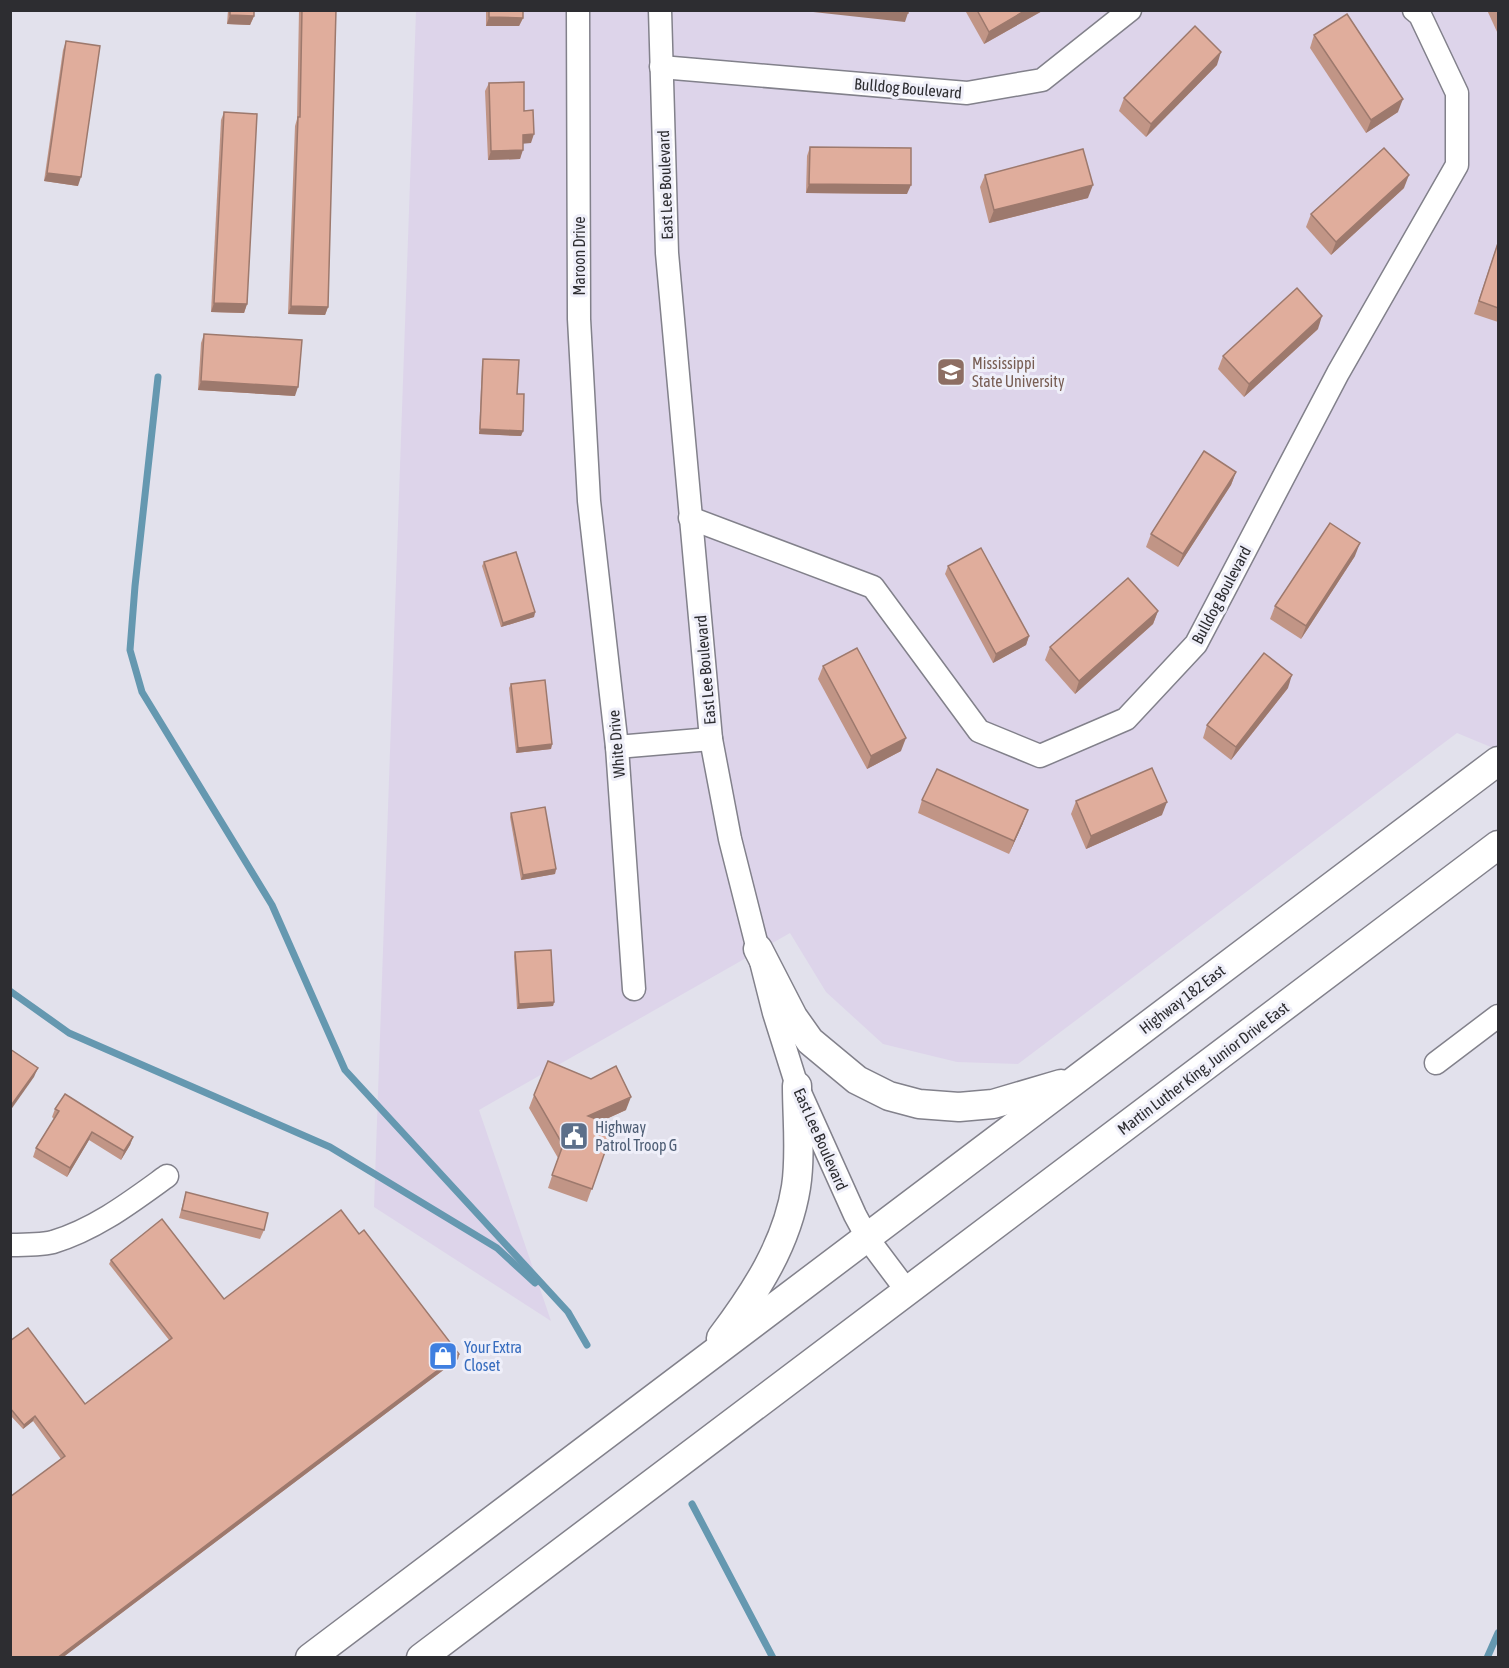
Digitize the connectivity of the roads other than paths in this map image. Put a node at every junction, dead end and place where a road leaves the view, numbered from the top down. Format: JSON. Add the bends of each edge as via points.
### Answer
{"nodes":[{"id":1,"x":578,"y":10,"type":"edge"},
{"id":2,"x":660,"y":10,"type":"edge"},
{"id":3,"x":1130,"y":10,"type":"edge"},
{"id":4,"x":1414,"y":10,"type":"edge"},
{"id":5,"x":661,"y":67,"type":"junction"},
{"id":6,"x":589,"y":501,"type":"joint"},
{"id":7,"x":690,"y":518,"type":"junction"},
{"id":8,"x":711,"y":739,"type":"junction"},
{"id":9,"x":617,"y":747,"type":"junction"},
{"id":10,"x":1498,"y":761,"type":"edge"},
{"id":11,"x":1498,"y":845,"type":"edge"},
{"id":12,"x":758,"y":949,"type":"junction"},
{"id":13,"x":634,"y":989,"type":"dead end"},
{"id":14,"x":1498,"y":1016,"type":"edge"},
{"id":15,"x":1436,"y":1063,"type":"dead end"},
{"id":16,"x":1075,"y":1081,"type":"junction"},
{"id":17,"x":797,"y":1086,"type":"junction"},
{"id":18,"x":167,"y":1176,"type":"dead end"},
{"id":19,"x":868,"y":1239,"type":"junction"},
{"id":20,"x":10,"y":1245,"type":"edge"},
{"id":21,"x":907,"y":1291,"type":"junction"},
{"id":22,"x":704,"y":1361,"type":"junction"},
{"id":23,"x":310,"y":1658,"type":"edge"},
{"id":24,"x":421,"y":1658,"type":"edge"}],
"edges":[{"from":1,"to":6,"type":"street","name":"Maroon Drive","via":[[579,319]]},
{"from":2,"to":5,"type":"street","name":"East Lee Boulevard"},
{"from":3,"to":5,"type":"street","name":"Bulldog Boulevard","via":[[1042,80],[968,93]]},
{"from":4,"to":7,"type":"street","name":"Bulldog Boulevard","via":[[1420,15],[1457,93],[1457,165],[1338,373],[1196,645],[1126,719],[1040,756],[979,730],[873,587]]},
{"from":5,"to":7,"type":"street","name":"East Lee Boulevard","via":[[667,253]]},
{"from":6,"to":9,"type":"street","name":"White Drive"},
{"from":7,"to":8,"type":"street","name":"East Lee Boulevard"},
{"from":8,"to":9,"type":"street"},
{"from":8,"to":12,"type":"street","name":"East Lee Boulevard","via":[[730,839]]},
{"from":9,"to":13,"type":"street","name":"White Drive"},
{"from":10,"to":16,"type":"main road","name":"Highway 182 East"},
{"from":11,"to":21,"type":"main road","name":"Martin Luther King, Junior Drive East"},
{"from":12,"to":16,"type":"main road","via":[[792,1017],[810,1041],[857,1080],[889,1096],[919,1104],[959,1107],[993,1104]]},
{"from":12,"to":17,"type":"street","name":"East Lee Boulevard"},
{"from":14,"to":15,"type":"street"},
{"from":16,"to":19,"type":"main road","name":"Highway 182 East"},
{"from":17,"to":19,"type":"street","name":"East Lee Boulevard"},
{"from":17,"to":22,"type":"main road","via":[[796,1186],[787,1226],[768,1268]]},
{"from":18,"to":20,"type":"street","via":[[125,1207],[81,1230],[51,1242]]},
{"from":19,"to":21,"type":"street","name":"East Lee Boulevard"},
{"from":19,"to":22,"type":"main road","name":"Highway 182 East"},
{"from":21,"to":24,"type":"main road","name":"Martin Luther King, Junior Drive East"},
{"from":22,"to":23,"type":"main road","name":"Highway 182 East"}]}
